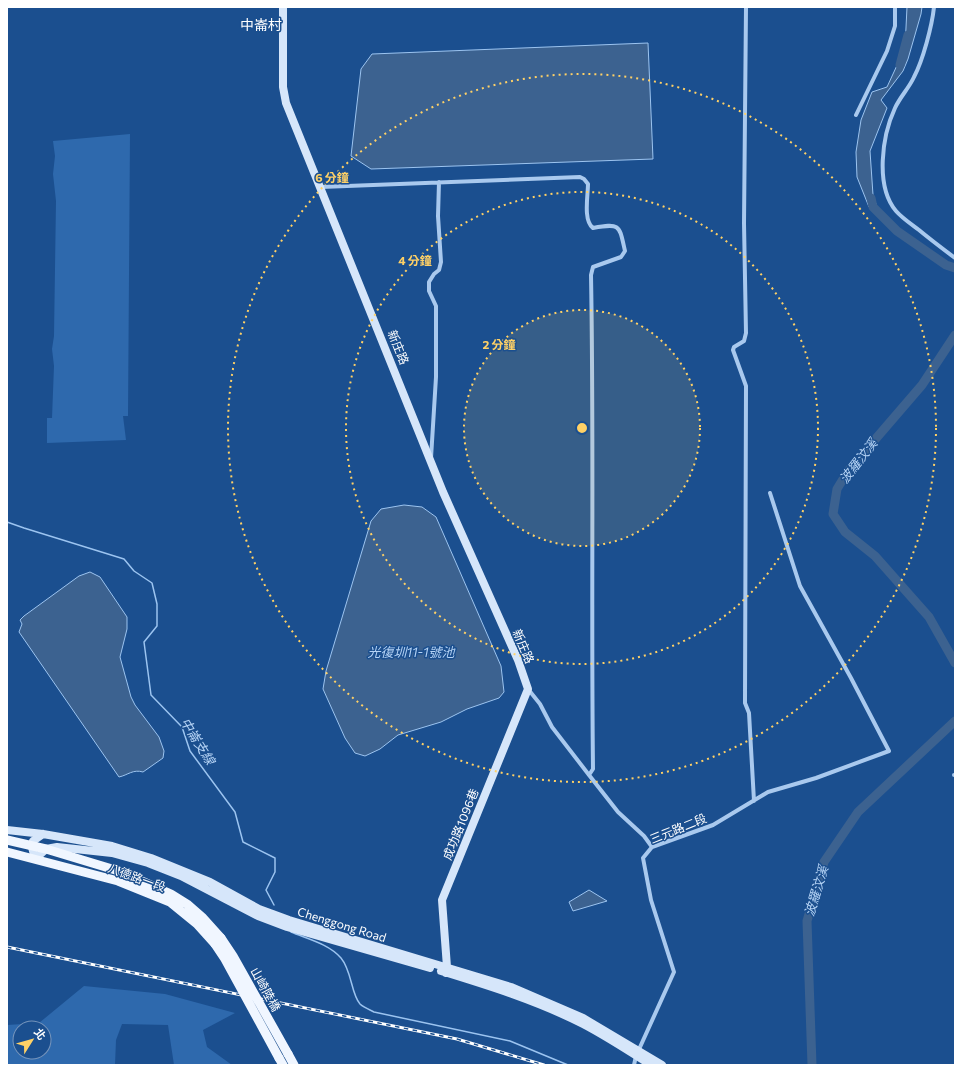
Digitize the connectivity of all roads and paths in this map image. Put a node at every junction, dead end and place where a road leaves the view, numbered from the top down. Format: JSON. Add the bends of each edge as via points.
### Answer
{"nodes":[{"id":1,"x":283,"y":7,"type":"edge"},
{"id":2,"x":746,"y":7,"type":"edge"},
{"id":3,"x":895,"y":7,"type":"edge"},
{"id":4,"x":934,"y":7,"type":"edge"},
{"id":5,"x":856,"y":116,"type":"dead end"},
{"id":6,"x":439,"y":182,"type":"junction"},
{"id":7,"x":321,"y":186,"type":"junction"},
{"id":8,"x":955,"y":258,"type":"edge"},
{"id":9,"x":431,"y":460,"type":"junction"},
{"id":10,"x":770,"y":493,"type":"dead end"},
{"id":11,"x":528,"y":689,"type":"junction"},
{"id":12,"x":589,"y":775,"type":"junction"},
{"id":13,"x":754,"y":801,"type":"junction"},
{"id":14,"x":7,"y":830,"type":"edge"},
{"id":15,"x":43,"y":834,"type":"junction"},
{"id":16,"x":7,"y":840,"type":"edge"},
{"id":17,"x":32,"y":847,"type":"junction"},
{"id":18,"x":652,"y":847,"type":"junction"},
{"id":19,"x":46,"y":849,"type":"junction"},
{"id":20,"x":7,"y":852,"type":"edge"},
{"id":21,"x":35,"y":859,"type":"junction"},
{"id":22,"x":218,"y":941,"type":"junction"},
{"id":23,"x":446,"y":970,"type":"junction"},
{"id":24,"x":638,"y":1053,"type":"junction"},
{"id":25,"x":283,"y":1059,"type":"edge"},
{"id":26,"x":294,"y":1065,"type":"edge"},
{"id":27,"x":634,"y":1065,"type":"edge"},
{"id":28,"x":651,"y":1065,"type":"edge"},
{"id":29,"x":662,"y":1065,"type":"edge"}],
"edges":[{"from":1,"to":7,"type":"street","name":"新庄路","via":[[283,87],[286,103]]},
{"from":2,"to":13,"type":"street","via":[[746,333],[744,341],[733,350],[746,386],[745,703],[749,713]]},
{"from":3,"to":5,"type":"street","via":[[895,26],[887,51]]},
{"from":4,"to":8,"type":"street","via":[[919,65],[895,108],[884,141],[884,183],[897,212]]},
{"from":6,"to":7,"type":"street"},
{"from":6,"to":9,"type":"street","via":[[441,262],[439,270],[429,282],[429,291],[436,306],[436,377]]},
{"from":6,"to":12,"type":"street","via":[[580,177],[588,184],[587,219],[590,226],[593,228],[612,225],[621,230],[625,251],[621,257],[593,267],[591,275],[593,769]]},
{"from":7,"to":9,"type":"street","name":"新庄路"},
{"from":9,"to":11,"type":"street","name":"新庄路"},
{"from":10,"to":13,"type":"street","name":"三元路二段","via":[[800,586],[889,751],[816,778],[768,792]]},
{"from":11,"to":12,"type":"street","via":[[540,704],[552,727]]},
{"from":11,"to":23,"type":"street","name":"成功路1096巷","via":[[442,900]]},
{"from":12,"to":18,"type":"street","via":[[618,812]]},
{"from":13,"to":18,"type":"street","name":"三元路二段","via":[[713,825]]},
{"from":14,"to":15,"type":"street","name":"Chenggong Road"},
{"from":15,"to":17,"type":"street","via":[[33,841]]},
{"from":15,"to":23,"type":"street","name":"Chenggong Road","via":[[112,846],[151,858],[210,882],[259,910]]},
{"from":16,"to":17,"type":"main road","name":"八德路一段"},
{"from":17,"to":19,"type":"main road","name":"八德路一段"},
{"from":17,"to":21,"type":"street"},
{"from":18,"to":24,"type":"street","name":"三元路二段","via":[[643,858],[651,900],[674,972]]},
{"from":19,"to":21,"type":"street"},
{"from":19,"to":22,"type":"main road","name":"八德路一段","via":[[122,872],[171,894],[203,918]]},
{"from":19,"to":23,"type":"street","name":"Chenggong Road","via":[[57,847],[112,853],[148,863],[181,876],[258,916],[287,927]]},
{"from":20,"to":21,"type":"main road","name":"八德路一段"},
{"from":21,"to":22,"type":"main road","name":"八德路一段","via":[[118,881],[170,902]]},
{"from":22,"to":25,"type":"main road","name":"山崎陸橋","bridge":true,"via":[[225,959]]},
{"from":23,"to":24,"type":"street","name":"Chenggong Road","via":[[510,992],[583,1024]]},
{"from":24,"to":27,"type":"street"},
{"from":24,"to":28,"type":"street","name":"Chenggong Road"},
{"from":24,"to":29,"type":"street","name":"Chenggong Road"},
{"from":25,"to":26,"type":"main road"}]}
